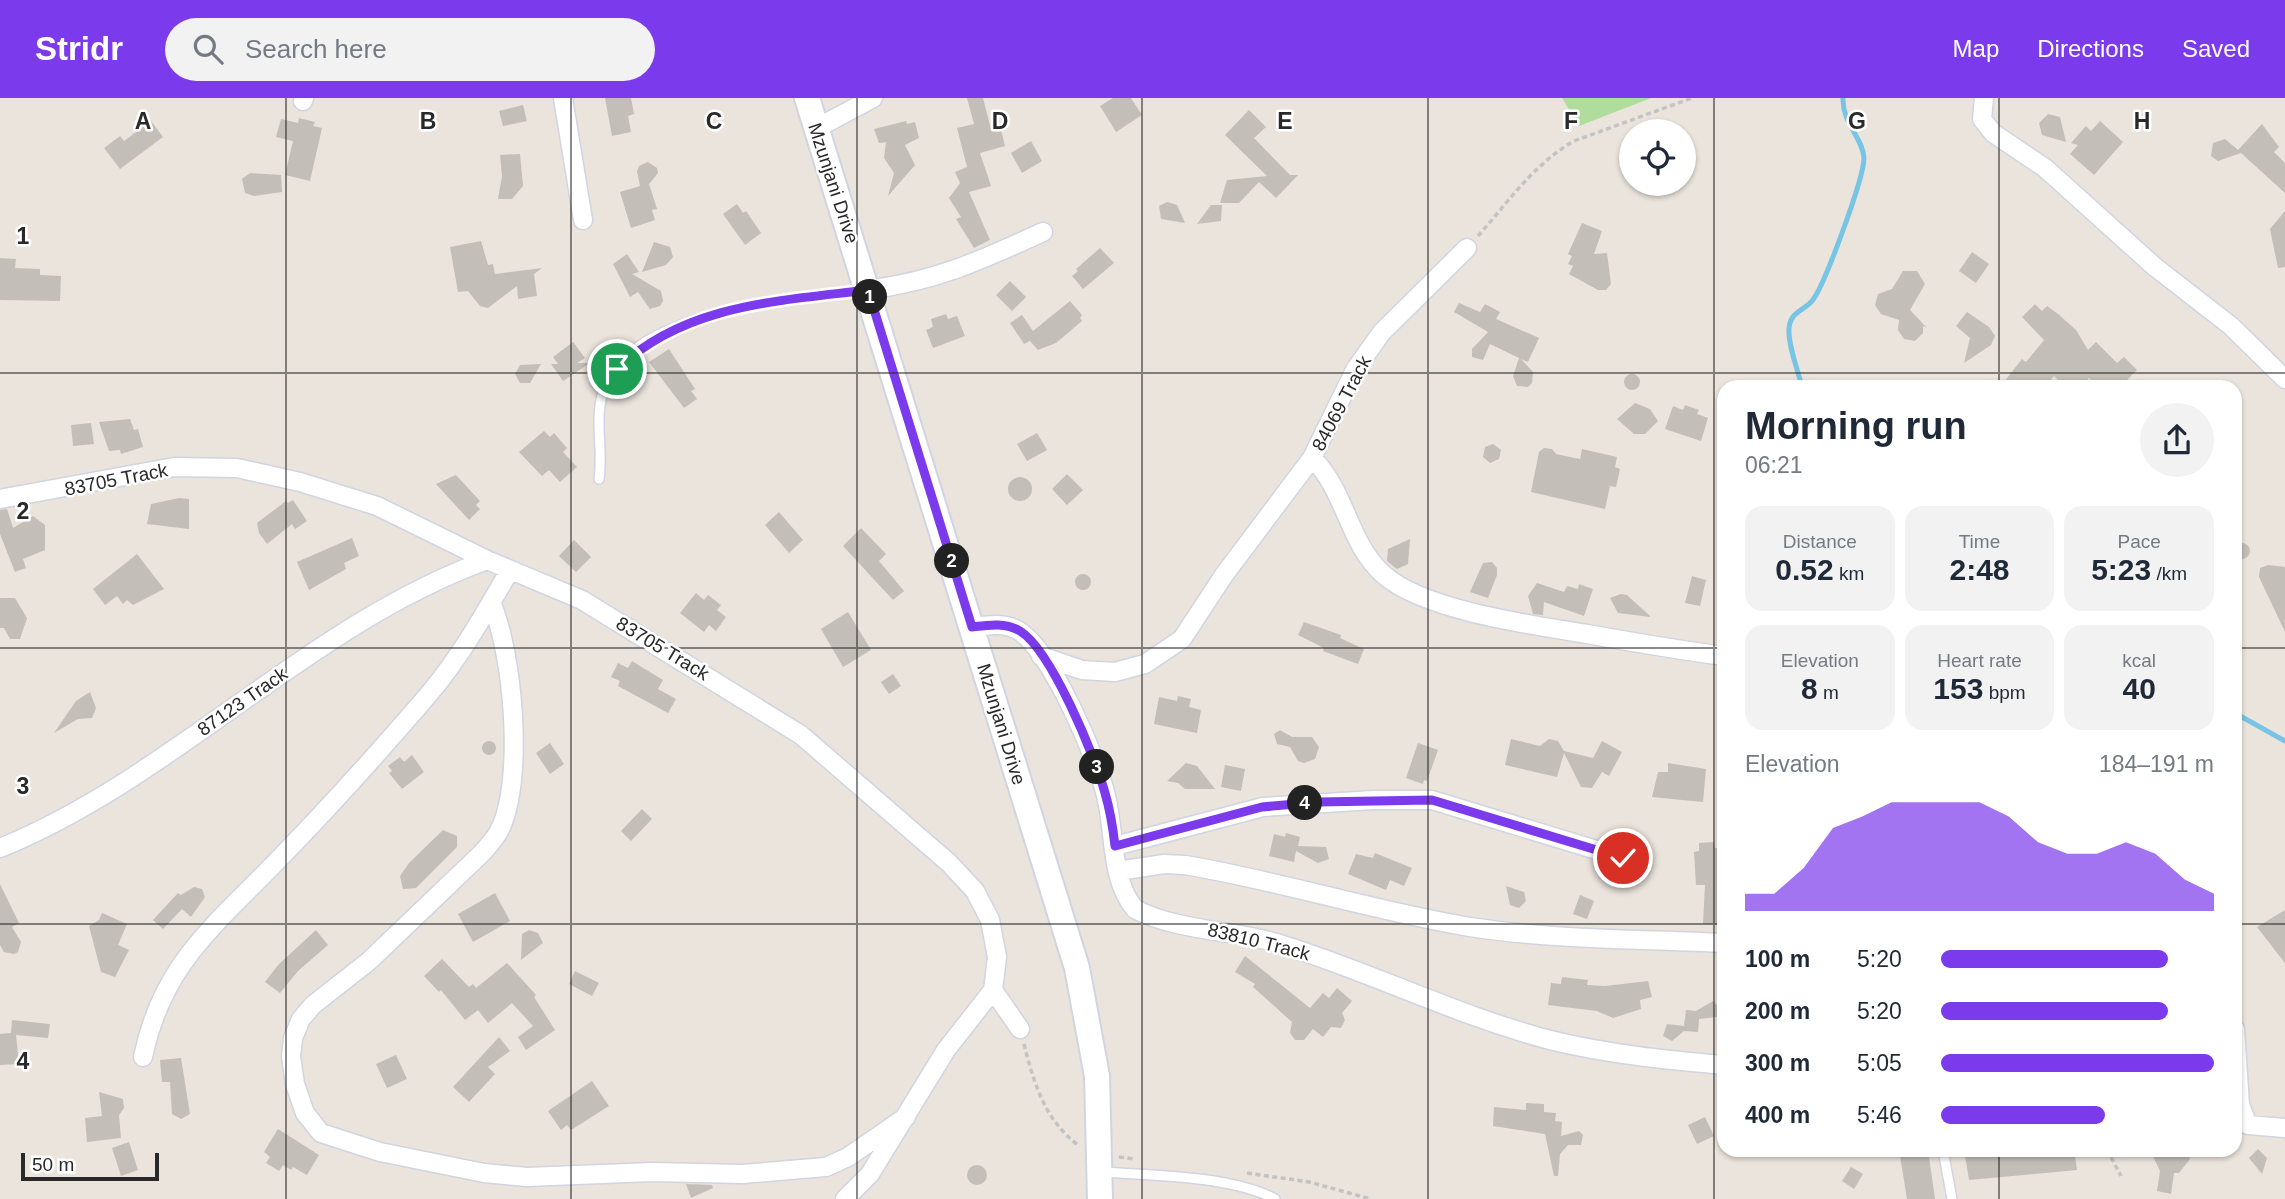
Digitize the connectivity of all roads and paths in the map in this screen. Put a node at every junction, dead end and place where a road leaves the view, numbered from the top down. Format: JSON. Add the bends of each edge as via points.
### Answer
{"nodes":[{"id":1,"x":563,"y":98,"type":"edge"},
{"id":2,"x":807,"y":98,"type":"edge"},
{"id":3,"x":873,"y":98,"type":"edge"},
{"id":4,"x":1692,"y":98,"type":"edge"},
{"id":5,"x":1984,"y":98,"type":"edge"},
{"id":6,"x":817,"y":128,"type":"junction"},
{"id":7,"x":583,"y":220,"type":"dead end"},
{"id":8,"x":1043,"y":232,"type":"dead end"},
{"id":9,"x":1467,"y":248,"type":"joint"},
{"id":10,"x":868,"y":290,"type":"junction"},
{"id":11,"x":2285,"y":379,"type":"edge"},
{"id":12,"x":1312,"y":458,"type":"junction"},
{"id":13,"x":599,"y":479,"type":"dead end"},
{"id":14,"x":0,"y":499,"type":"edge"},
{"id":15,"x":486,"y":560,"type":"junction"},
{"id":16,"x":510,"y":570,"type":"junction"},
{"id":17,"x":491,"y":602,"type":"junction"},
{"id":18,"x":972,"y":627,"type":"junction"},
{"id":19,"x":1717,"y":655,"type":"edge"},
{"id":20,"x":1041,"y":656,"type":"junction"},
{"id":21,"x":1115,"y":846,"type":"junction"},
{"id":22,"x":0,"y":848,"type":"edge"},
{"id":23,"x":1623,"y":858,"type":"dead end"},
{"id":24,"x":1118,"y":871,"type":"junction"},
{"id":25,"x":1717,"y":943,"type":"edge"},
{"id":26,"x":993,"y":990,"type":"junction"},
{"id":27,"x":1020,"y":1029,"type":"joint"},
{"id":28,"x":143,"y":1057,"type":"dead end"},
{"id":29,"x":1717,"y":1064,"type":"edge"},
{"id":30,"x":2242,"y":1109,"type":"edge"},
{"id":31,"x":906,"y":1117,"type":"junction"},
{"id":32,"x":2285,"y":1128,"type":"edge"},
{"id":33,"x":1944,"y":1157,"type":"edge"},
{"id":34,"x":2110,"y":1157,"type":"edge"},
{"id":35,"x":1100,"y":1163,"type":"junction"},
{"id":36,"x":2121,"y":1176,"type":"dead end"},
{"id":37,"x":845,"y":1199,"type":"edge"},
{"id":38,"x":1100,"y":1199,"type":"edge"},
{"id":39,"x":1275,"y":1199,"type":"edge"},
{"id":40,"x":1952,"y":1199,"type":"edge"}],
"edges":[{"from":1,"to":7,"type":"street"},
{"from":2,"to":6,"type":"main road","name":"Mzunjani Drive"},
{"from":3,"to":6,"type":"street"},
{"from":4,"to":9,"type":"path","via":[[1558,150]]},
{"from":5,"to":11,"type":"street","via":[[1982,119],[1993,133],[2045,168],[2155,267],[2231,326]]},
{"from":6,"to":10,"type":"main road","name":"Mzunjani Drive"},
{"from":8,"to":10,"type":"street","via":[[956,272]]},
{"from":9,"to":12,"type":"street","name":"84069 Track","via":[[1382,332],[1355,370]]},
{"from":10,"to":13,"type":"lane","via":[[716,313],[686,322],[636,350],[607,383],[602,397]]},
{"from":10,"to":18,"type":"main road","name":"Mzunjani Drive"},
{"from":12,"to":19,"type":"street","via":[[1335,486],[1371,560],[1384,576],[1405,588],[1527,625]]},
{"from":12,"to":20,"type":"street","name":"84069 Track","via":[[1182,639],[1166,652],[1130,670],[1100,673]]},
{"from":14,"to":15,"type":"street","name":"83705 Track","via":[[174,467],[237,468],[349,496]]},
{"from":15,"to":16,"type":"street","name":"83705 Track"},
{"from":15,"to":22,"type":"street","name":"87123 Track","via":[[428,584],[355,627],[280,673],[162,758]]},
{"from":16,"to":17,"type":"street"},
{"from":16,"to":26,"type":"street","name":"83705 Track","via":[[582,600],[650,640],[801,734],[836,763],[975,891],[995,937]]},
{"from":17,"to":28,"type":"street","via":[[457,660],[427,696],[201,937],[164,989],[149,1025]]},
{"from":17,"to":31,"type":"street","via":[[501,624],[512,705],[513,750],[504,820],[482,853],[301,1019],[291,1056],[295,1084],[305,1113],[321,1133],[343,1143],[484,1173],[527,1177],[743,1174],[812,1170],[848,1157]]},
{"from":18,"to":20,"type":"street","name":"83810 Track","via":[[1008,626],[1028,638]]},
{"from":18,"to":35,"type":"main road","name":"Mzunjani Drive","via":[[1086,1005],[1097,1076]]},
{"from":20,"to":21,"type":"street","name":"83810 Track","via":[[1095,761]]},
{"from":21,"to":23,"type":"street","via":[[1262,807],[1432,800]]},
{"from":21,"to":24,"type":"street","name":"83810 Track"},
{"from":24,"to":25,"type":"street","via":[[1185,865],[1469,927],[1643,943]]},
{"from":24,"to":29,"type":"street","name":"83810 Track","via":[[1130,902],[1147,915],[1307,952],[1553,1041]]},
{"from":26,"to":27,"type":"street"},
{"from":26,"to":31,"type":"street","via":[[946,1050]]},
{"from":27,"to":35,"type":"path","via":[[1033,1081],[1059,1131]]},
{"from":30,"to":32,"type":"street","via":[[2248,1125]]},
{"from":31,"to":37,"type":"street","via":[[870,1174]]},
{"from":33,"to":40,"type":"lane"},
{"from":34,"to":36,"type":"path"},
{"from":35,"to":38,"type":"main road","name":"Mzunjani Drive"},
{"from":35,"to":39,"type":"lane","via":[[1255,1190]]}]}
